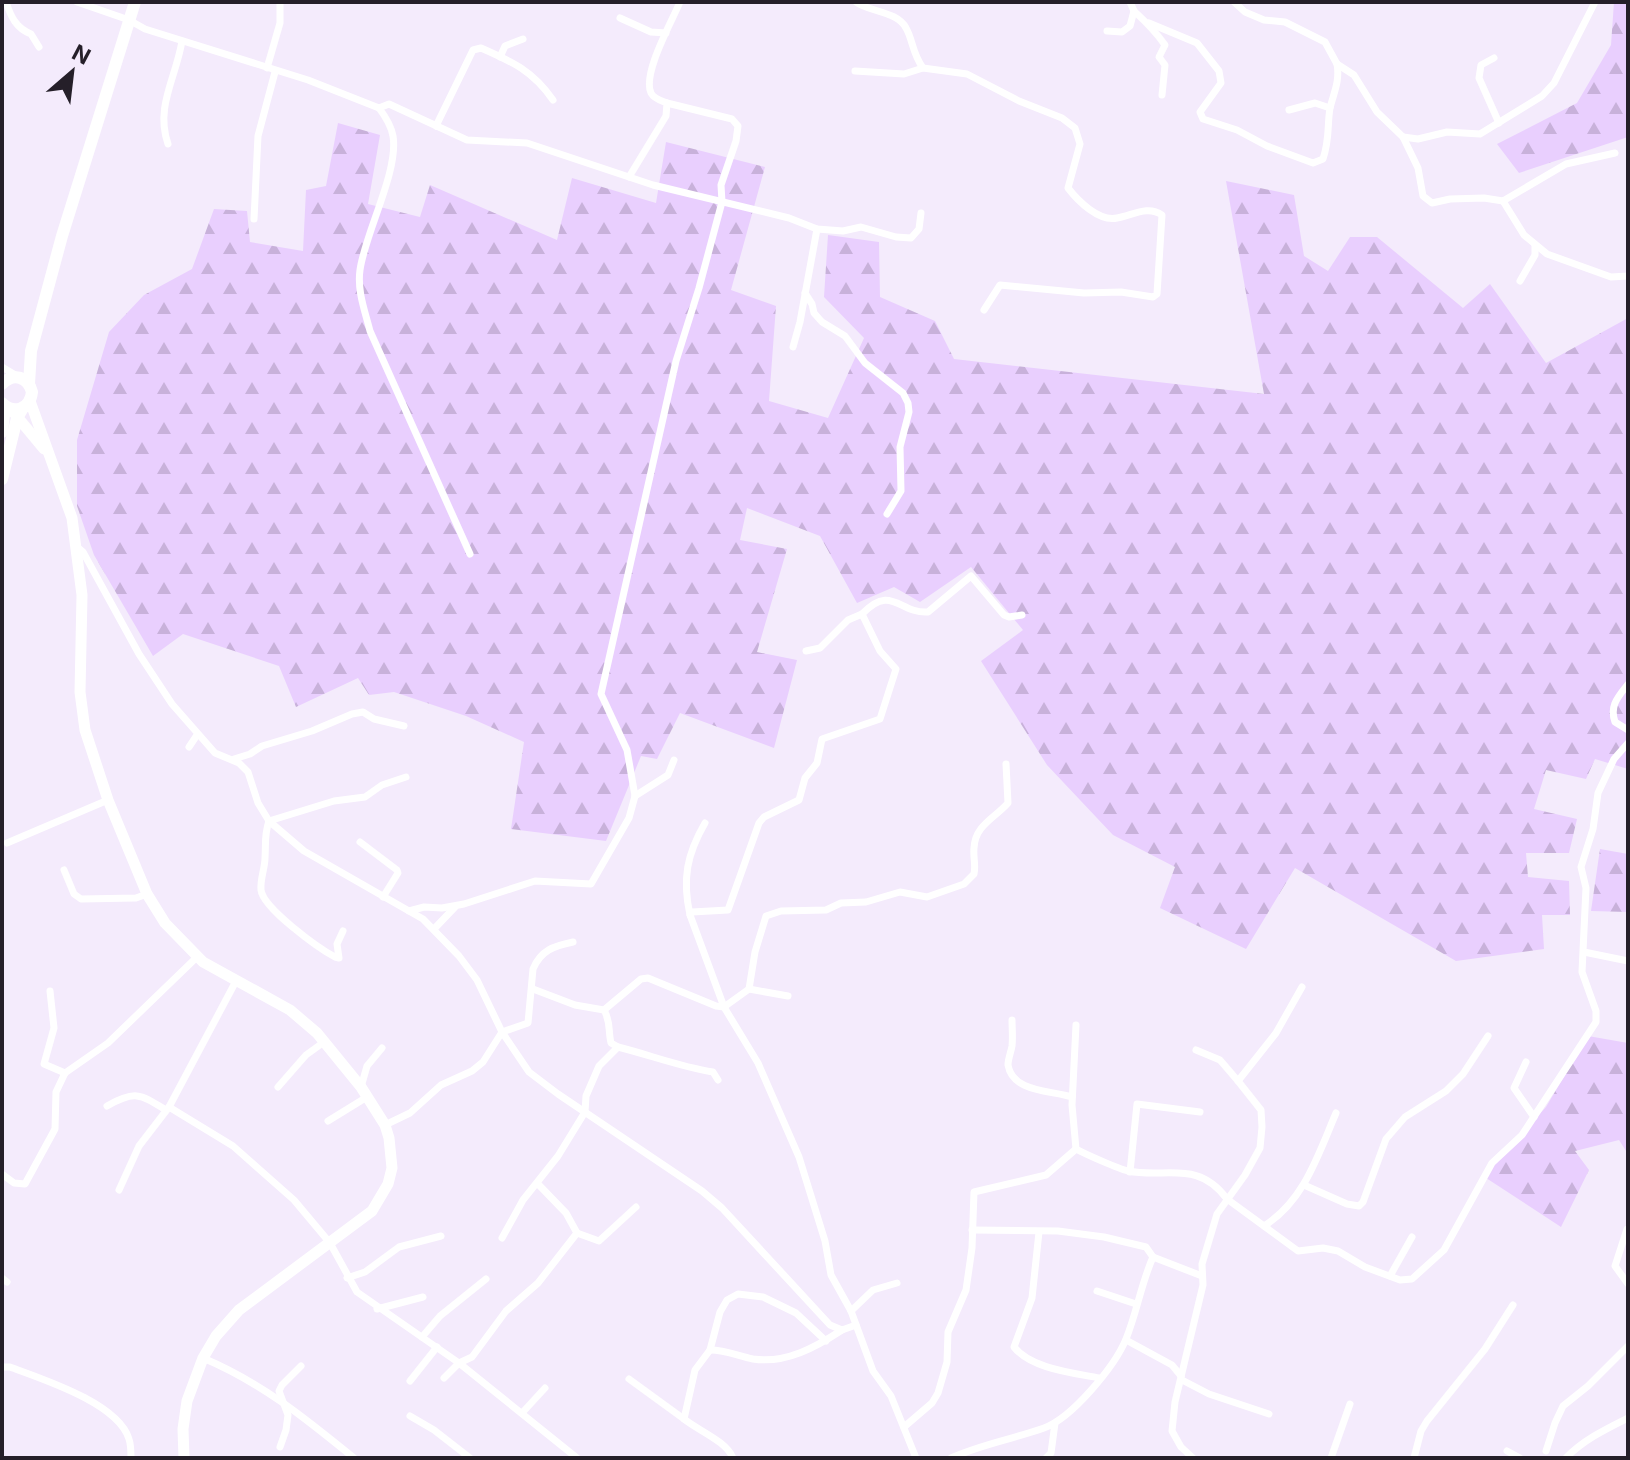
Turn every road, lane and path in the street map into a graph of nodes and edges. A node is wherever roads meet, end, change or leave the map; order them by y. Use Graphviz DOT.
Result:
graph roads {
  1 [pos="6,2"];
  2 [pos="77,2"];
  3 [pos="135,2"];
  4 [pos="280,2"];
  5 [pos="680,2"];
  6 [pos="856,2"];
  7 [pos="1130,2"];
  8 [pos="1234,2"];
  9 [pos="1595,2"];
  10 [pos="1134,11"];
  11 [pos="620,18"];
  12 [pos="129,20"];
  13 [pos="1149,23"];
  14 [pos="1107,31"];
  15 [pos="666,33"];
  16 [pos="523,39"];
  17 [pos="182,41"];
  18 [pos="39,47"];
  19 [pos="500,57"];
  20 [pos="1494,58"];
  21 [pos="1337,64"];
  22 [pos="923,68"];
  23 [pos="271,70"];
  24 [pos="855,71"];
  25 [pos="1162,95"];
  26 [pos="553,100"];
  27 [pos="667,103"];
  28 [pos="379,108"];
  29 [pos="1330,108"];
  30 [pos="1289,110"];
  31 [pos="1499,123"];
  32 [pos="436,126"];
  33 [pos="1403,137"];
  34 [pos="168,144"];
  35 [pos="1615,153"];
  36 [pos="629,177"];
  37 [pos="1503,201"];
  38 [pos="722,202"];
  39 [pos="921,213"];
  40 [pos="254,219"];
  41 [pos="817,229"];
  42 [pos="1535,245"];
  43 [pos="1628,276"];
  44 [pos="1520,281"];
  45 [pos="805,293"];
  46 [pos="984,310"];
  47 [pos="793,347"];
  48 [pos="31,351"];
  49 [pos="12,377"];
  50 [pos="15,408"];
  51 [pos="2,432"];
  52 [pos="48,452"];
  53 [pos="2,479"];
  54 [pos="887,514"];
  55 [pos="76,545"];
  56 [pos="470,554"];
  57 [pos="862,614"];
  58 [pos="1022,615"];
  59 [pos="806,651"];
  60 [pos="1628,684"];
  61 [pos="404,726"];
  62 [pos="1628,730"];
  63 [pos="197,735"];
  64 [pos="1628,743"];
  65 [pos="189,747"];
  66 [pos="232,760"];
  67 [pos="674,760"];
  68 [pos="1006,764"];
  69 [pos="406,777"];
  70 [pos="635,796"];
  71 [pos="108,800"];
  72 [pos="269,821"];
  73 [pos="705,823"];
  74 [pos="360,842"];
  75 [pos="7,843"];
  76 [pos="64,870"];
  77 [pos="147,894"];
  78 [pos="383,897"];
  79 [pos="456,906"];
  80 [pos="409,911"];
  81 [pos="690,915"];
  82 [pos="434,929"];
  83 [pos="343,931"];
  84 [pos="573,942"];
  85 [pos="1584,952"];
  86 [pos="197,957"];
  87 [pos="1628,961"];
  88 [pos="236,981"];
  89 [pos="1302,987"];
  90 [pos="533,989"];
  91 [pos="749,989"];
  92 [pos="50,991"];
  93 [pos="788,996"];
  94 [pos="724,1007"];
  95 [pos="604,1010"];
  96 [pos="1012,1020"];
  97 [pos="1076,1025"];
  98 [pos="502,1032"];
  99 [pos="1488,1036"];
  100 [pos="324,1042"];
  101 [pos="618,1047"];
  102 [pos="382,1048"];
  103 [pos="1196,1050"];
  104 [pos="1526,1062"];
  105 [pos="65,1073"];
  106 [pos="718,1080"];
  107 [pos="1238,1081"];
  108 [pos="278,1087"];
  109 [pos="364,1092"];
  110 [pos="1072,1097"];
  111 [pos="107,1106"];
  112 [pos="168,1109"];
  113 [pos="585,1112"];
  114 [pos="1200,1112"];
  115 [pos="1336,1113"];
  116 [pos="1534,1117"];
  117 [pos="328,1121"];
  118 [pos="385,1125"];
  119 [pos="1076,1149"];
  120 [pos="1130,1172"];
  121 [pos="2,1174"];
  122 [pos="538,1184"];
  123 [pos="1304,1185"];
  124 [pos="119,1190"];
  125 [pos="1227,1199"];
  126 [pos="636,1207"];
  127 [pos="1264,1226"];
  128 [pos="1627,1229"];
  129 [pos="972,1230"];
  130 [pos="1039,1232"];
  131 [pos="577,1233"];
  132 [pos="441,1236"];
  133 [pos="1412,1237"];
  134 [pos="502,1238"];
  135 [pos="330,1243"];
  136 [pos="1153,1257"];
  137 [pos="1202,1276"];
  138 [pos="1390,1276"];
  139 [pos="347,1278"];
  140 [pos="486,1279"];
  141 [pos="897,1283"];
  142 [pos="1628,1284"];
  143 [pos="1097,1291"];
  144 [pos="423,1297"];
  145 [pos="1136,1304"];
  146 [pos="1513,1305"];
  147 [pos="377,1309"];
  148 [pos="851,1311"];
  149 [pos="856,1325"];
  150 [pos="842,1330"];
  151 [pos="422,1337"];
  152 [pos="1126,1340"];
  153 [pos="826,1341"];
  154 [pos="1628,1346"];
  155 [pos="437,1347"];
  156 [pos="710,1350"];
  157 [pos="203,1358"];
  158 [pos="459,1363"];
  159 [pos="301,1366"];
  160 [pos="2,1367"];
  161 [pos="444,1378"];
  162 [pos="1099,1378"];
  163 [pos="1182,1378"];
  164 [pos="629,1379"];
  165 [pos="410,1381"];
  166 [pos="545,1388"];
  167 [pos="280,1398"];
  168 [pos="1350,1404"];
  169 [pos="522,1413"];
  170 [pos="1269,1414"];
  171 [pos="410,1416"];
  172 [pos="1628,1418"];
  173 [pos="684,1419"];
  174 [pos="1055,1423"];
  175 [pos="904,1427"];
  176 [pos="280,1447"];
  177 [pos="1507,1451"];
  178 [pos="1546,1451"];
  179 [pos="464,1456"];
  180 [pos="131,1458"];
  181 [pos="184,1458"];
  182 [pos="354,1458"];
  183 [pos="577,1458"];
  184 [pos="733,1458"];
  185 [pos="916,1458"];
  186 [pos="951,1458"];
  187 [pos="1046,1458"];
  188 [pos="1193,1458"];
  189 [pos="1331,1458"];
  190 [pos="1414,1458"];
  191 [pos="1520,1458"];
  192 [pos="1566,1458"];
  1 -- 18 [label="street"];
  2 -- 12 [label="street"];
  3 -- 12 [label="highway"];
  4 -- 23 [label="street"];
  5 -- 15 [label="street"];
  6 -- 22 [label="street"];
  7 -- 10 [label="street"];
  8 -- 21 [label="street"];
  9 -- 31 [label="street"];
  10 -- 13 [label="street"];
  10 -- 14 [label="street"];
  11 -- 15 [label="street"];
  12 -- 17 [label="street"];
  12 -- 48 [label="highway"];
  13 -- 25 [label="street"];
  13 -- 29 [label="street"];
  15 -- 27 [label="street"];
  16 -- 19 [label="street"];
  17 -- 23 [label="street"];
  17 -- 34 [label="street"];
  19 -- 26 [label="street"];
  19 -- 32 [label="street"];
  20 -- 31 [label="street"];
  21 -- 29 [label="street"];
  21 -- 33 [label="street"];
  22 -- 24 [label="street"];
  22 -- 46 [label="street"];
  23 -- 28 [label="street"];
  23 -- 40 [label="street"];
  27 -- 36 [label="street"];
  27 -- 38 [label="street"];
  28 -- 32 [label="street"];
  28 -- 56 [label="street"];
  29 -- 30 [label="street"];
  31 -- 33 [label="street"];
  32 -- 36 [label="street"];
  33 -- 37 [label="street"];
  35 -- 37 [label="street"];
  36 -- 38 [label="street"];
  37 -- 42 [label="street"];
  38 -- 41 [label="street"];
  38 -- 70 [label="street"];
  39 -- 41 [label="street"];
  41 -- 45 [label="street"];
  42 -- 43 [label="street"];
  42 -- 44 [label="street"];
  45 -- 47 [label="street"];
  45 -- 54 [label="street"];
  48 -- 49 [label="highway"];
  48 -- 49 [label="highway"];
  49 -- 50 [label="highway"];
  50 -- 51 [label="highway"];
  50 -- 52 [label="main road"];
  50 -- 52 [label="main road"];
  50 -- 53 [label="highway"];
  52 -- 55 [label="main road"];
  55 -- 63 [label="street"];
  55 -- 71 [label="main road"];
  57 -- 58 [label="street"];
  57 -- 59 [label="street"];
  57 -- 81 [label="street"];
  60 -- 62 [label="street"];
  61 -- 66 [label="street"];
  63 -- 65 [label="street"];
  63 -- 66 [label="street"];
  64 -- 85 [label="street"];
  66 -- 72 [label="street"];
  67 -- 70 [label="street"];
  68 -- 91 [label="street"];
  69 -- 72 [label="street"];
  70 -- 79 [label="street"];
  71 -- 75 [label="street"];
  71 -- 77 [label="main road"];
  72 -- 78 [label="street"];
  72 -- 83 [label="street"];
  73 -- 81 [label="street"];
  74 -- 78 [label="street"];
  76 -- 77 [label="street"];
  77 -- 86 [label="main road"];
  78 -- 80 [label="street"];
  79 -- 80 [label="street"];
  79 -- 82 [label="street"];
  80 -- 82 [label="street"];
  81 -- 94 [label="street"];
  82 -- 98 [label="street"];
  84 -- 90 [label="street"];
  85 -- 87 [label="street"];
  85 -- 116 [label="street"];
  86 -- 88 [label="main road"];
  86 -- 105 [label="street"];
  88 -- 100 [label="main road"];
  88 -- 112 [label="street"];
  89 -- 107 [label="street"];
  90 -- 95 [label="street"];
  90 -- 98 [label="street"];
  91 -- 93 [label="street"];
  91 -- 94 [label="street"];
  92 -- 105 [label="street"];
  94 -- 95 [label="street"];
  94 -- 148 [label="street"];
  95 -- 101 [label="street"];
  96 -- 110 [label="street"];
  97 -- 110 [label="street"];
  98 -- 113 [label="street"];
  98 -- 118 [label="street"];
  99 -- 123 [label="street"];
  100 -- 108 [label="street"];
  100 -- 109 [label="main road"];
  101 -- 106 [label="street"];
  101 -- 113 [label="street"];
  102 -- 109 [label="street"];
  103 -- 107 [label="street"];
  104 -- 116 [label="street"];
  105 -- 121 [label="street"];
  107 -- 125 [label="street"];
  109 -- 117 [label="street"];
  109 -- 118 [label="main road"];
  110 -- 119 [label="street"];
  111 -- 112 [label="street"];
  112 -- 124 [label="street"];
  112 -- 135 [label="street"];
  113 -- 122 [label="street"];
  113 -- 150 [label="street"];
  114 -- 120 [label="street"];
  115 -- 123 [label="street"];
  116 -- 138 [label="street"];
  118 -- 135 [label="main road"];
  119 -- 120 [label="street"];
  119 -- 129 [label="street"];
  120 -- 125 [label="street"];
  122 -- 131 [label="street"];
  122 -- 134 [label="street"];
  123 -- 127 [label="street"];
  125 -- 127 [label="street"];
  125 -- 137 [label="street"];
  126 -- 131 [label="street"];
  127 -- 138 [label="street"];
  128 -- 142 [label="street"];
  129 -- 130 [label="street"];
  129 -- 175 [label="street"];
  130 -- 136 [label="street"];
  130 -- 162 [label="street"];
  131 -- 158 [label="street"];
  132 -- 139 [label="street"];
  133 -- 138 [label="street"];
  135 -- 139 [label="street"];
  135 -- 157 [label="main road"];
  136 -- 137 [label="street"];
  136 -- 145 [label="street"];
  137 -- 163 [label="street"];
  139 -- 147 [label="street"];
  140 -- 151 [label="street"];
  141 -- 148 [label="street"];
  143 -- 145 [label="street"];
  144 -- 147 [label="street"];
  145 -- 152 [label="street"];
  146 -- 190 [label="street"];
  147 -- 151 [label="street"];
  148 -- 149 [label="street"];
  149 -- 150 [label="street"];
  149 -- 175 [label="street"];
  150 -- 153 [label="street"];
  151 -- 155 [label="street"];
  152 -- 162 [label="street"];
  152 -- 163 [label="street"];
  153 -- 156 [label="street"];
  153 -- 156 [label="street"];
  154 -- 178 [label="street"];
  155 -- 158 [label="street"];
  155 -- 165 [label="street"];
  156 -- 173 [label="street"];
  157 -- 167 [label="street"];
  157 -- 181 [label="main road"];
  158 -- 161 [label="street"];
  158 -- 169 [label="street"];
  159 -- 167 [label="street"];
  160 -- 180 [label="street"];
  162 -- 174 [label="street"];
  163 -- 170 [label="street"];
  163 -- 188 [label="street"];
  164 -- 173 [label="street"];
  166 -- 169 [label="street"];
  167 -- 176 [label="street"];
  167 -- 182 [label="street"];
  168 -- 189 [label="street"];
  169 -- 183 [label="street"];
  171 -- 179 [label="street"];
  172 -- 192 [label="street"];
  173 -- 184 [label="street"];
  174 -- 186 [label="street"];
  174 -- 187 [label="street"];
  175 -- 185 [label="street"];
  177 -- 191 [label="street"];
}
